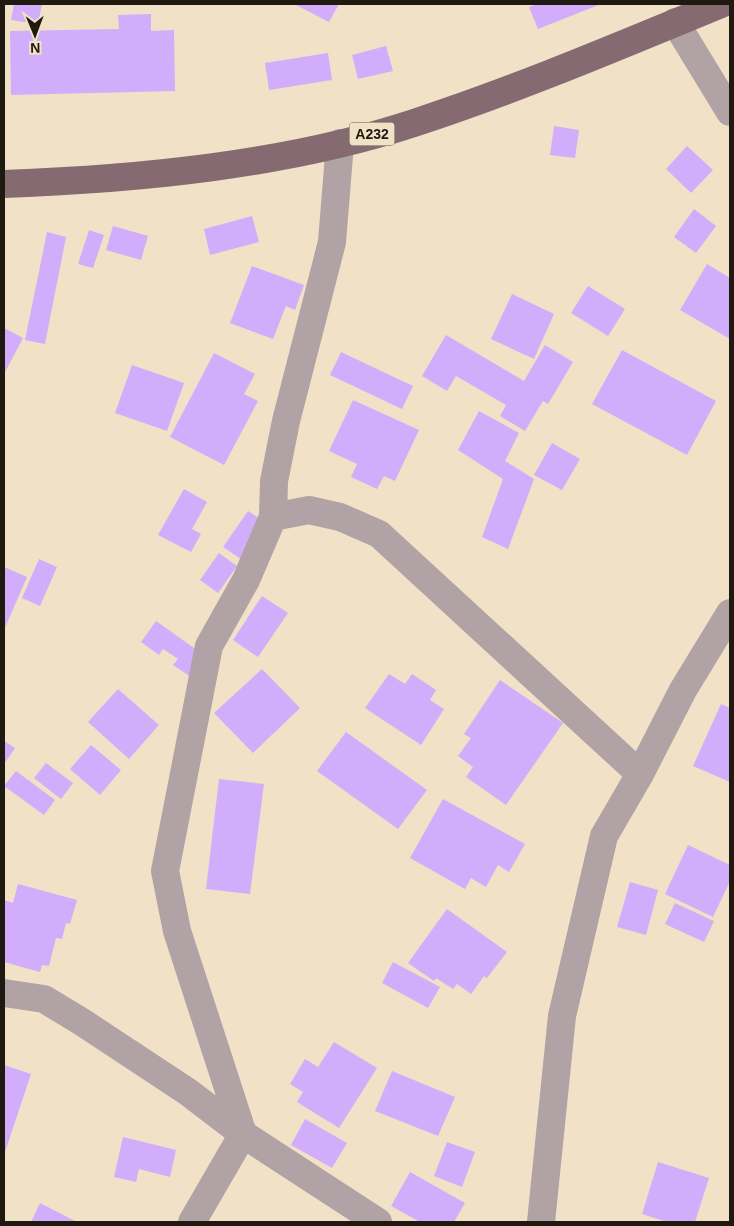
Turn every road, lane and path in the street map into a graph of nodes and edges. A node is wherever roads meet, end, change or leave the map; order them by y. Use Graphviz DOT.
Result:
graph roads {
  1 [pos="720,4"];
  2 [pos="675,22"];
  3 [pos="730,112"];
  4 [pos="340,142"];
  5 [pos="4,184"];
  6 [pos="273,517"];
  7 [pos="730,613"];
  8 [pos="640,774"];
  9 [pos="4,993"];
  10 [pos="243,1134"];
  11 [pos="192,1222"];
  12 [pos="378,1222"];
  13 [pos="541,1222"];
  1 -- 2 [label="main road, A232"];
  2 -- 3 [label="street"];
  2 -- 4 [label="main road, A232"];
  4 -- 5 [label="main road, A232"];
  4 -- 6 [label="street"];
  6 -- 8 [label="street"];
  6 -- 10 [label="street"];
  7 -- 8 [label="street"];
  8 -- 13 [label="street"];
  9 -- 10 [label="street"];
  10 -- 11 [label="street"];
  10 -- 12 [label="street"];
}
